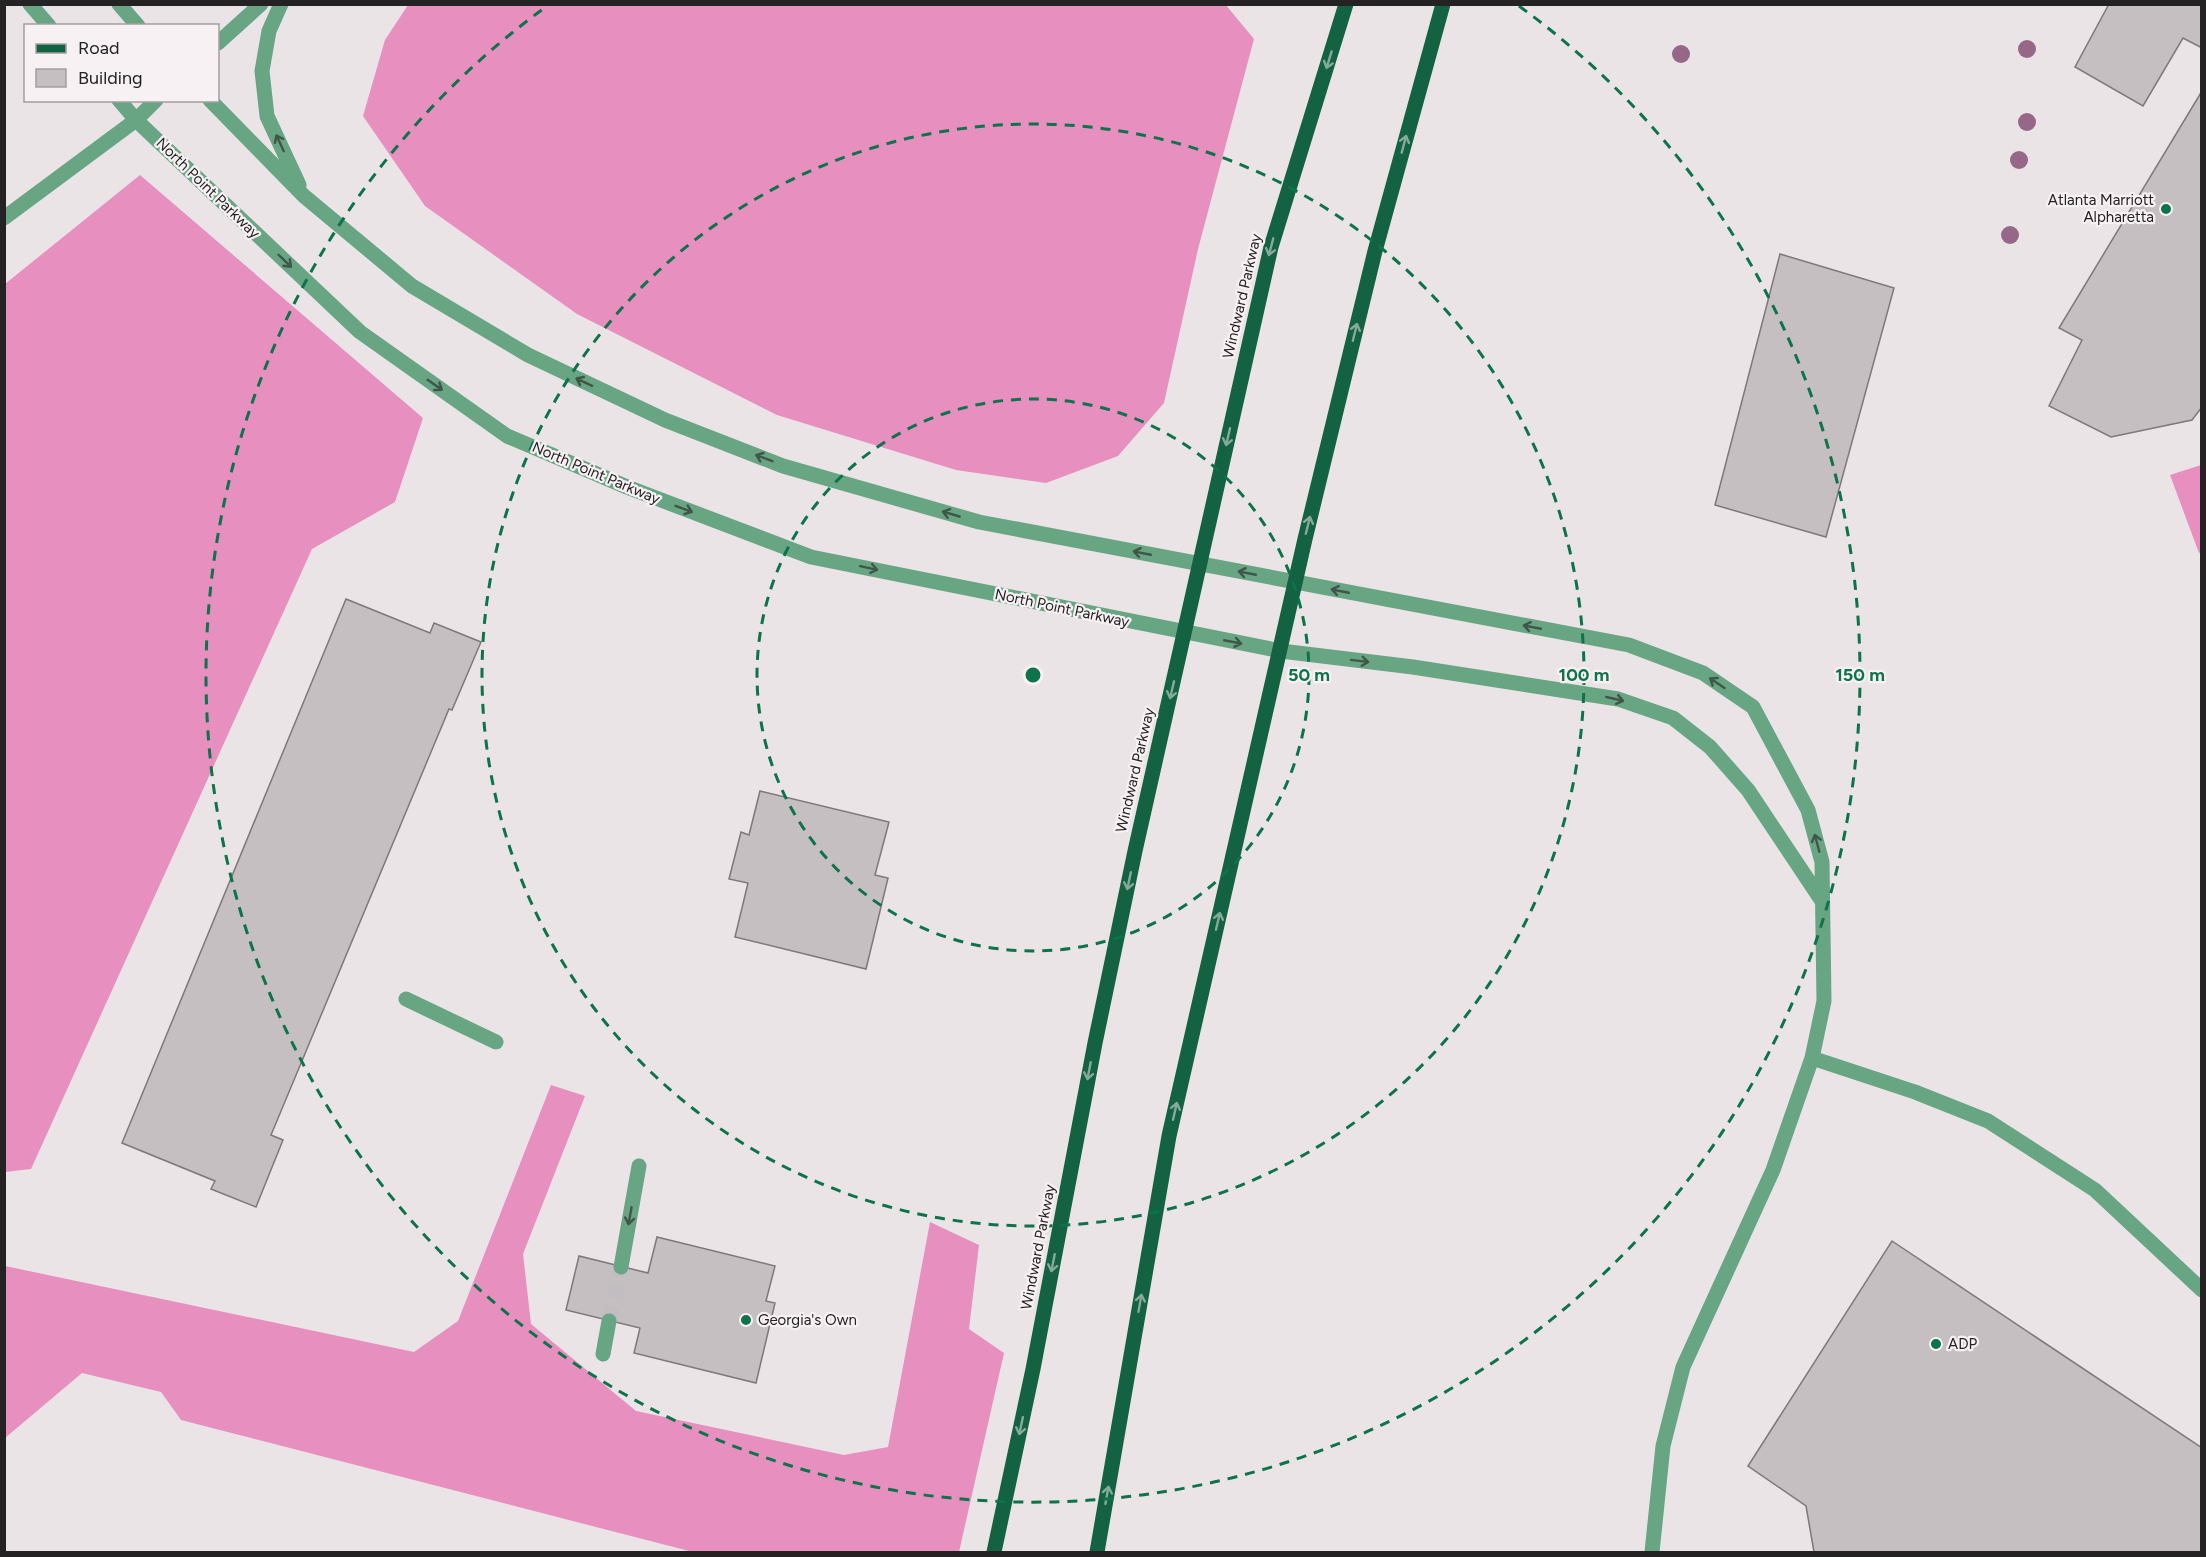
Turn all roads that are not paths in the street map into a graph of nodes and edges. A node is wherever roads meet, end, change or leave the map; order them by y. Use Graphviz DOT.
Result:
graph roads {
  1 [pos="30,4"];
  2 [pos="119,4"];
  3 [pos="261,4"];
  4 [pos="281,4"];
  5 [pos="1346,4"];
  6 [pos="1443,4"];
  7 [pos="47,24"];
  8 [pos="136,24"];
  9 [pos="219,42"];
  10 [pos="121,102"];
  11 [pos="154,102"];
  12 [pos="212,102"];
  13 [pos="136,120"];
  14 [pos="304,196"];
  15 [pos="4,218"];
  16 [pos="1199,564"];
  17 [pos="1295,582"];
  18 [pos="1184,633"];
  19 [pos="1281,651"];
  20 [pos="1822,901"];
  21 [pos="406,999"];
  22 [pos="496,1042"];
  23 [pos="1812,1058"];
  24 [pos="639,1166"];
  25 [pos="621,1267"];
  26 [pos="2202,1290"];
  27 [pos="609,1321"];
  28 [pos="603,1354"];
  29 [pos="994,1552"];
  30 [pos="1097,1552"];
  31 [pos="1652,1552"];
  1 -- 7 [label="street"];
  2 -- 8 [label="street"];
  3 -- 9 [label="street"];
  14 -- 4 [label="street, one-way"];
  5 -- 16 [label="main road, Windward Parkway, one-way"];
  17 -- 6 [label="main road, one-way"];
  10 -- 13 [label="street, North Point Parkway"];
  11 -- 13 [label="street"];
  12 -- 14 [label="street"];
  13 -- 15 [label="street"];
  13 -- 18 [label="street, North Point Parkway, one-way"];
  16 -- 14 [label="street, one-way"];
  17 -- 16 [label="street, one-way"];
  16 -- 18 [label="main road, Windward Parkway"];
  17 -- 19 [label="main road"];
  20 -- 17 [label="street, one-way"];
  18 -- 19 [label="street, North Point Parkway, one-way"];
  18 -- 29 [label="main road, Windward Parkway, one-way"];
  19 -- 20 [label="street, North Point Parkway, one-way"];
  30 -- 19 [label="main road, one-way"];
  20 -- 23 [label="street"];
  21 -- 22 [label="street"];
  23 -- 26 [label="street"];
  23 -- 31 [label="street"];
  24 -- 25 [label="street, one-way"];
  27 -- 28 [label="street"];
}
